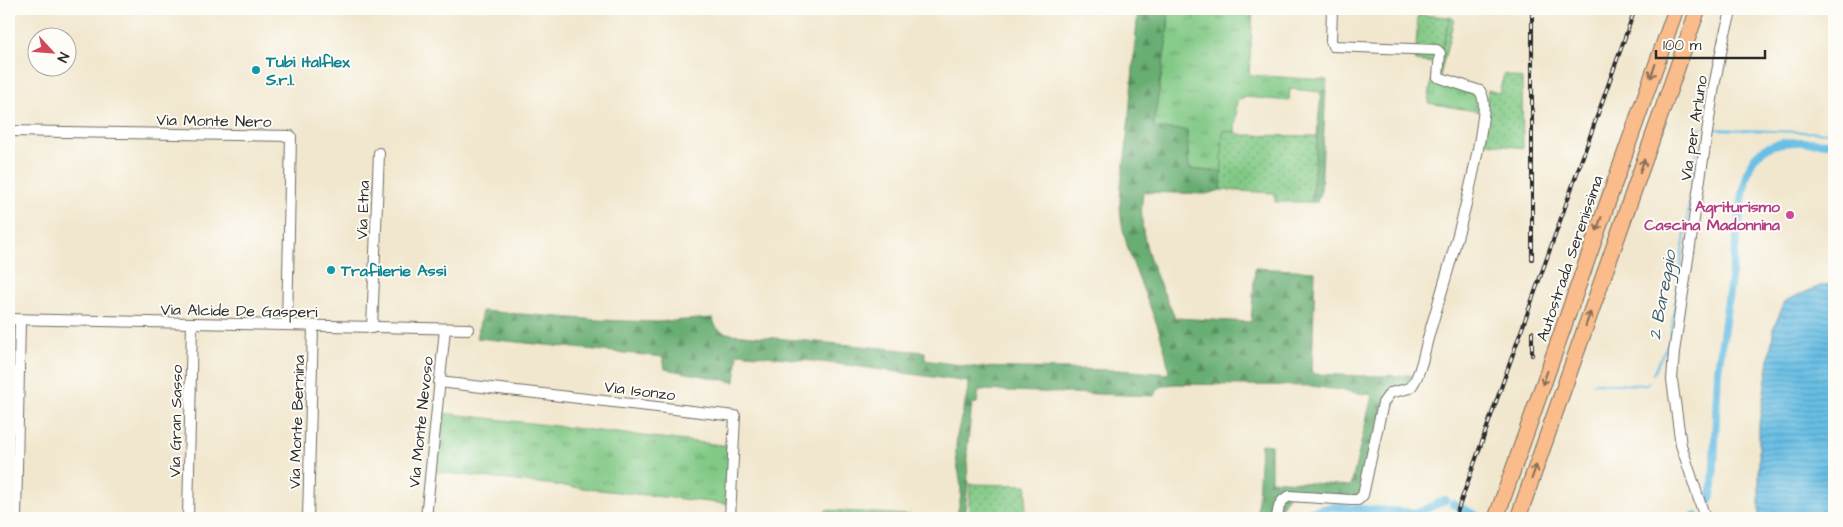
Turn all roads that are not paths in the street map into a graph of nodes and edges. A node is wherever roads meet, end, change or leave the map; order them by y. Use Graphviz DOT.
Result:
graph roads {
  1 [pos="1332,9"];
  2 [pos="1676,9"];
  3 [pos="1698,9"];
  4 [pos="1732,9"];
  5 [pos="9,131"];
  6 [pos="379,153"];
  7 [pos="9,319"];
  8 [pos="20,320"];
  9 [pos="192,323"];
  10 [pos="287,325"];
  11 [pos="313,326"];
  12 [pos="372,328"];
  13 [pos="444,329"];
  14 [pos="468,329"];
  15 [pos="439,382"];
  16 [pos="16,518"];
  17 [pos="188,518"];
  18 [pos="308,518"];
  19 [pos="426,518"];
  20 [pos="730,518"];
  21 [pos="1278,518"];
  22 [pos="1496,518"];
  23 [pos="1518,518"];
  24 [pos="1705,518"];
  1 -- 21 [label="street"];
  2 -- 22 [label="highway, Autostrada Serenissima, one-way"];
  23 -- 3 [label="highway, one-way"];
  4 -- 24 [label="street, Via per Arluno"];
  5 -- 10 [label="street, Via Monte Nero"];
  6 -- 12 [label="street, Via Etna"];
  7 -- 8 [label="street, Via Alcide De Gasperi"];
  8 -- 9 [label="street, Via Alcide De Gasperi"];
  8 -- 16 [label="street"];
  9 -- 10 [label="street, Via Alcide De Gasperi"];
  9 -- 17 [label="street, Via Gran Sasso"];
  10 -- 11 [label="street, Via Alcide De Gasperi"];
  11 -- 12 [label="street, Via Alcide De Gasperi"];
  11 -- 18 [label="street, Via Monte Bernina"];
  12 -- 13 [label="street, Via Alcide De Gasperi"];
  13 -- 14 [label="street, Via Alcide De Gasperi"];
  13 -- 15 [label="street, Via Monte Nevoso"];
  15 -- 19 [label="street, Via Monte Nevoso"];
  15 -- 20 [label="street, Via Isonzo"];
}
